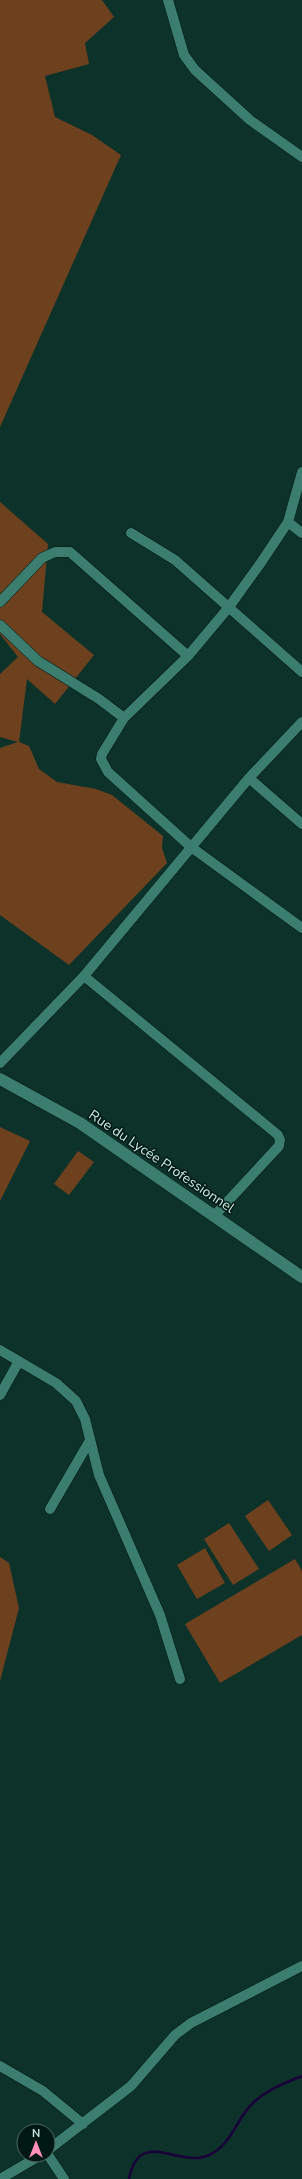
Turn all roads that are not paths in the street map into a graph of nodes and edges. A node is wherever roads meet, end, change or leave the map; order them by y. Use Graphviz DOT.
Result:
graph roads {
  1 [pos="168,0"];
  2 [pos="302,157"];
  3 [pos="302,472"];
  4 [pos="288,522"];
  5 [pos="131,533"];
  6 [pos="302,533"];
  7 [pos="0,602"];
  8 [pos="229,608"];
  9 [pos="0,625"];
  10 [pos="188,656"];
  11 [pos="302,672"];
  12 [pos="124,718"];
  13 [pos="302,722"];
  14 [pos="249,778"];
  15 [pos="302,824"];
  16 [pos="191,847"];
  17 [pos="302,928"];
  18 [pos="84,976"];
  19 [pos="0,1063"];
  20 [pos="0,1079"];
  21 [pos="215,1215"];
  22 [pos="302,1277"];
  23 [pos="0,1350"];
  24 [pos="19,1361"];
  25 [pos="0,1395"];
  26 [pos="89,1442"];
  27 [pos="50,1509"];
  28 [pos="180,1679"];
  29 [pos="302,1966"];
  30 [pos="0,2066"];
  31 [pos="82,2124"];
  32 [pos="56,2144"];
  33 [pos="27,2163"];
  34 [pos="53,2163"];
  35 [pos="0,2178"];
  36 [pos="64,2179"];
  1 -- 2 [label="street"];
  3 -- 4 [label="street"];
  4 -- 6 [label="street"];
  4 -- 8 [label="street"];
  5 -- 8 [label="street"];
  7 -- 10 [label="street"];
  8 -- 10 [label="street"];
  8 -- 11 [label="street"];
  9 -- 12 [label="street"];
  10 -- 12 [label="street"];
  12 -- 16 [label="street"];
  13 -- 14 [label="street"];
  14 -- 15 [label="street"];
  14 -- 16 [label="street"];
  16 -- 17 [label="street"];
  16 -- 18 [label="street"];
  18 -- 19 [label="street"];
  18 -- 21 [label="street"];
  20 -- 21 [label="main road, Rue du Lycée Professionnel"];
  21 -- 22 [label="main road, Rue du Lycée Professionnel"];
  23 -- 24 [label="street"];
  24 -- 25 [label="street"];
  24 -- 26 [label="street"];
  26 -- 27 [label="street"];
  26 -- 28 [label="street"];
  29 -- 31 [label="street"];
  30 -- 31 [label="street"];
  31 -- 32 [label="street"];
  33 -- 35 [label="street"];
  34 -- 36 [label="street"];
}
